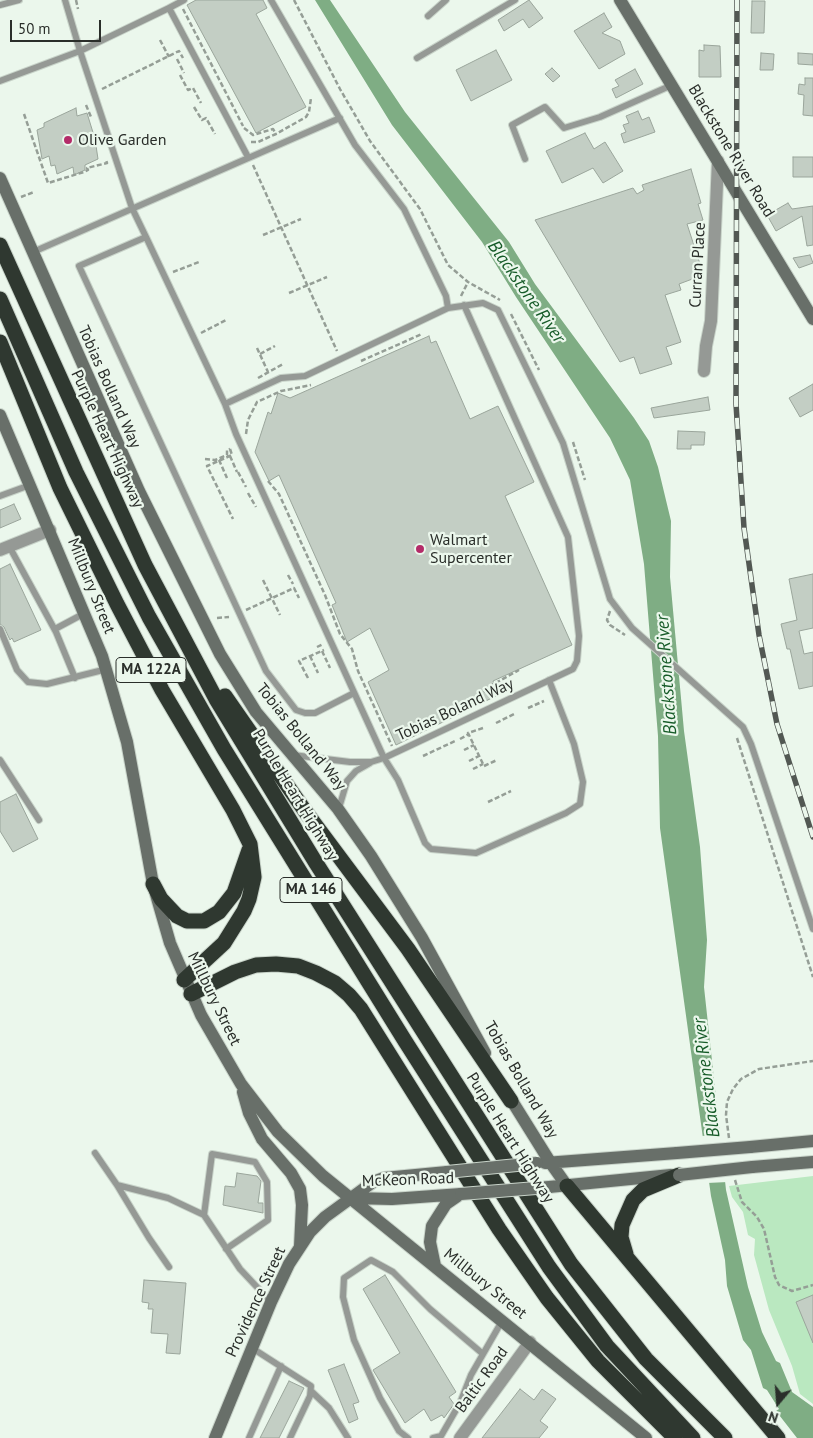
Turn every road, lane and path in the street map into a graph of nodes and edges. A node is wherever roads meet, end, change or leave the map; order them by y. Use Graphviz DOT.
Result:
graph roads {
  1 [pos="19,0"];
  2 [pos="65,0"];
  3 [pos="271,0"];
  4 [pos="294,0"];
  5 [pos="446,0"];
  6 [pos="515,0"];
  7 [pos="620,0"];
  8 [pos="183,4"];
  9 [pos="0,5"];
  10 [pos="169,8"];
  11 [pos="428,16"];
  12 [pos="160,40"];
  13 [pos="80,51"];
  14 [pos="169,56"];
  15 [pos="182,58"];
  16 [pos="417,58"];
  17 [pos="177,59"];
  18 [pos="184,73"];
  19 [pos="180,75"];
  20 [pos="0,81"];
  21 [pos="672,85"];
  22 [pos="100,86"];
  23 [pos="311,98"];
  24 [pos="201,103"];
  25 [pos="86,105"];
  26 [pos="194,107"];
  27 [pos="24,114"];
  28 [pos="340,118"];
  29 [pos="93,121"];
  30 [pos="244,128"];
  31 [pos="215,134"];
  32 [pos="276,134"];
  33 [pos="104,155"];
  34 [pos="248,157"];
  35 [pos="525,159"];
  36 [pos="261,161"];
  37 [pos="718,161"];
  38 [pos="0,178"];
  39 [pos="34,192"];
  40 [pos="21,197"];
  41 [pos="132,208"];
  42 [pos="301,219"];
  43 [pos="281,226"];
  44 [pos="262,235"];
  45 [pos="146,237"];
  46 [pos="0,245"];
  47 [pos="32,253"];
  48 [pos="200,262"];
  49 [pos="177,270"];
  50 [pos="326,277"];
  51 [pos="468,282"];
  52 [pos="308,285"];
  53 [pos="289,293"];
  54 [pos="0,299"];
  55 [pos="503,302"];
  56 [pos="464,305"];
  57 [pos="451,308"];
  58 [pos="508,308"];
  59 [pos="813,319"];
  60 [pos="226,320"];
  61 [pos="204,331"];
  62 [pos="422,334"];
  63 [pos="0,342"];
  64 [pos="275,346"];
  65 [pos="257,348"];
  66 [pos="337,350"];
  67 [pos="260,354"];
  68 [pos="283,364"];
  69 [pos="354,364"];
  70 [pos="704,370"];
  71 [pos="268,372"];
  72 [pos="541,374"];
  73 [pos="258,378"];
  74 [pos="315,383"];
  75 [pos="224,404"];
  76 [pos="0,415"];
  77 [pos="570,437"];
  78 [pos="248,440"];
  79 [pos="230,456"];
  80 [pos="205,459"];
  81 [pos="219,460"];
  82 [pos="263,477"];
  83 [pos="227,478"];
  84 [pos="30,485"];
  85 [pos="587,486"];
  86 [pos="246,487"];
  87 [pos="248,493"];
  88 [pos="0,496"];
  89 [pos="256,507"];
  90 [pos="234,518"];
  91 [pos="50,530"];
  92 [pos="4,548"];
  93 [pos="288,575"];
  94 [pos="263,580"];
  95 [pos="293,584"];
  96 [pos="272,598"];
  97 [pos="302,604"];
  98 [pos="615,606"];
  99 [pos="243,611"];
  100 [pos="84,613"];
  101 [pos="280,615"];
  102 [pos="229,617"];
  103 [pos="217,618"];
  104 [pos="176,625"];
  105 [pos="0,629"];
  106 [pos="55,629"];
  107 [pos="322,639"];
  108 [pos="630,639"];
  109 [pos="323,644"];
  110 [pos="317,647"];
  111 [pos="322,651"];
  112 [pos="310,656"];
  113 [pos="330,668"];
  114 [pos="106,669"];
  115 [pos="519,670"];
  116 [pos="318,673"];
  117 [pos="75,678"];
  118 [pos="308,678"];
  119 [pos="550,680"];
  120 [pos="354,693"];
  121 [pos="544,701"];
  122 [pos="528,708"];
  123 [pos="462,714"];
  124 [pos="514,714"];
  125 [pos="496,723"];
  126 [pos="483,728"];
  127 [pos="734,732"];
  128 [pos="469,734"];
  129 [pos="460,739"];
  130 [pos="455,742"];
  131 [pos="398,745"];
  132 [pos="474,745"];
  133 [pos="464,750"];
  134 [pos="292,755"];
  135 [pos="424,756"];
  136 [pos="479,756"];
  137 [pos="384,758"];
  138 [pos="0,760"];
  139 [pos="497,760"];
  140 [pos="469,761"];
  141 [pos="371,762"];
  142 [pos="483,764"];
  143 [pos="2,768"];
  144 [pos="473,769"];
  145 [pos="511,791"];
  146 [pos="488,802"];
  147 [pos="338,809"];
  148 [pos="39,820"];
  149 [pos="250,844"];
  150 [pos="153,884"];
  151 [pos="813,929"];
  152 [pos="813,978"];
  153 [pos="184,980"];
  154 [pos="191,994"];
  155 [pos="241,1084"];
  156 [pos="511,1101"];
  157 [pos="813,1141"];
  158 [pos="95,1153"];
  159 [pos="813,1162"];
  160 [pos="544,1163"];
  161 [pos="679,1175"];
  162 [pos="117,1184"];
  163 [pos="567,1186"];
  164 [pos="461,1194"];
  165 [pos="352,1198"];
  166 [pos="204,1215"];
  167 [pos="300,1246"];
  168 [pos="226,1249"];
  169 [pos="628,1260"];
  170 [pos="435,1266"];
  171 [pos="169,1267"];
  172 [pos="271,1302"];
  173 [pos="503,1320"];
  174 [pos="530,1342"];
  175 [pos="252,1348"];
  176 [pos="483,1354"];
  177 [pos="281,1366"];
  178 [pos="312,1392"];
  179 [pos="638,1435"];
  180 [pos="215,1438"];
  181 [pos="249,1438"];
  182 [pos="290,1438"];
  183 [pos="348,1438"];
  184 [pos="408,1438"];
  185 [pos="433,1438"];
  186 [pos="460,1438"];
  187 [pos="675,1438"];
  188 [pos="693,1438"];
  189 [pos="725,1438"];
  190 [pos="778,1438"];
  1 -- 9 [label="lane"];
  2 -- 13 [label="lane"];
  3 -- 28 [label="lane"];
  4 -- 51 [label="path"];
  5 -- 11 [label="lane"];
  6 -- 16 [label="lane"];
  7 -- 21 [label="main road, Blackstone River Road"];
  8 -- 10 [label="lane"];
  8 -- 30 [label="path"];
  10 -- 13 [label="lane"];
  10 -- 34 [label="lane"];
  12 -- 14 [label="path"];
  13 -- 20 [label="lane"];
  13 -- 41 [label="lane"];
  14 -- 15 [label="path"];
  14 -- 22 [label="path"];
  17 -- 18 [label="path"];
  19 -- 24 [label="path"];
  21 -- 35 [label="lane"];
  21 -- 37 [label="main road, Blackstone River Road"];
  23 -- 32 [label="path"];
  25 -- 29 [label="path"];
  26 -- 31 [label="path"];
  27 -- 33 [label="path"];
  28 -- 34 [label="lane"];
  28 -- 57 [label="lane"];
  30 -- 32 [label="path"];
  30 -- 32 [label="path"];
  34 -- 41 [label="lane"];
  36 -- 43 [label="path"];
  37 -- 59 [label="main road, Blackstone River Road"];
  37 -- 70 [label="street, Curran Place"];
  38 -- 47 [label="main road, Tobias Bolland Way"];
  39 -- 40 [label="path"];
  41 -- 45 [label="lane"];
  41 -- 47 [label="lane"];
  42 -- 43 [label="path"];
  43 -- 44 [label="path"];
  43 -- 52 [label="path"];
  45 -- 75 [label="lane"];
  45 -- 120 [label="lane"];
  46 -- 104 [label="highway, Purple Heart Highway / MA 122A"];
  47 -- 134 [label="main road, Tobias Bolland Way"];
  48 -- 49 [label="path"];
  50 -- 52 [label="path"];
  51 -- 55 [label="path"];
  51 -- 57 [label="path"];
  52 -- 53 [label="path"];
  52 -- 66 [label="path"];
  54 -- 188 [label="highway, MA 146"];
  56 -- 57 [label="lane"];
  56 -- 98 [label="lane"];
  56 -- 119 [label="lane, Tobias Boland Way"];
  57 -- 75 [label="lane"];
  58 -- 72 [label="path"];
  60 -- 61 [label="path"];
  62 -- 69 [label="path"];
  63 -- 149 [label="highway, MA 122A"];
  64 -- 67 [label="path"];
  65 -- 67 [label="path"];
  67 -- 71 [label="path"];
  68 -- 71 [label="path"];
  71 -- 73 [label="path"];
  74 -- 78 [label="path"];
  75 -- 120 [label="lane"];
  76 -- 84 [label="main road, Millbury Street"];
  77 -- 85 [label="path"];
  79 -- 80 [label="path"];
  79 -- 81 [label="path"];
  79 -- 86 [label="path"];
  81 -- 83 [label="path"];
  81 -- 90 [label="path"];
  82 -- 131 [label="path"];
  84 -- 88 [label="lane"];
  84 -- 91 [label="main road, Millbury Street"];
  87 -- 89 [label="path"];
  91 -- 92 [label="street"];
  91 -- 100 [label="main road, Millbury Street"];
  92 -- 106 [label="lane"];
  93 -- 95 [label="path"];
  94 -- 96 [label="path"];
  96 -- 97 [label="path"];
  96 -- 99 [label="path"];
  96 -- 101 [label="path"];
  98 -- 108 [label="path"];
  98 -- 151 [label="lane"];
  100 -- 106 [label="lane"];
  100 -- 114 [label="main road, Millbury Street"];
  102 -- 103 [label="path"];
  104 -- 156 [label="highway, MA 122A"];
  104 -- 189 [label="highway, Purple Heart Highway / MA 146"];
  105 -- 117 [label="lane"];
  106 -- 117 [label="lane"];
  107 -- 109 [label="path"];
  109 -- 110 [label="path"];
  109 -- 111 [label="path"];
  111 -- 112 [label="path"];
  111 -- 113 [label="path"];
  112 -- 116 [label="path"];
  112 -- 118 [label="path"];
  114 -- 117 [label="lane"];
  114 -- 150 [label="main road, Millbury Street"];
  115 -- 123 [label="path"];
  119 -- 137 [label="lane, Tobias Boland Way"];
  119 -- 137 [label="lane"];
  120 -- 137 [label="lane"];
  121 -- 122 [label="path"];
  124 -- 125 [label="path"];
  126 -- 128 [label="path"];
  127 -- 152 [label="path"];
  128 -- 129 [label="path"];
  128 -- 132 [label="path"];
  130 -- 135 [label="path"];
  132 -- 133 [label="path"];
  132 -- 136 [label="path"];
  134 -- 141 [label="lane, Tobias Boland Way"];
  134 -- 147 [label="main road, Tobias Bolland Way"];
  136 -- 140 [label="path"];
  136 -- 142 [label="path"];
  137 -- 141 [label="lane, Tobias Boland Way"];
  138 -- 143 [label="lane"];
  139 -- 142 [label="path"];
  141 -- 147 [label="lane, Tobias Boland Way"];
  142 -- 144 [label="path"];
  143 -- 148 [label="lane"];
  145 -- 146 [label="path"];
  147 -- 156 [label="main road, Tobias Bolland Way"];
  149 -- 150 [label="highway"];
  149 -- 153 [label="highway, MA 122A"];
  150 -- 153 [label="main road, Millbury Street"];
  153 -- 154 [label="main road, Millbury Street"];
  154 -- 155 [label="main road, Millbury Street"];
  154 -- 187 [label="highway"];
  155 -- 165 [label="main road, Millbury Street"];
  155 -- 167 [label="main road"];
  156 -- 160 [label="main road, Tobias Bolland Way / MA 122A"];
  157 -- 160 [label="main road, McKeon Road, bridge"];
  158 -- 162 [label="lane"];
  159 -- 161 [label="main road, McKeon Road, bridge"];
  160 -- 163 [label="main road, Tobias Bolland Way / MA 122A"];
  160 -- 165 [label="main road, McKeon Road, bridge"];
  161 -- 163 [label="main road, McKeon Road"];
  161 -- 169 [label="highway"];
  162 -- 166 [label="lane"];
  162 -- 171 [label="lane"];
  163 -- 164 [label="main road, McKeon Road, bridge"];
  163 -- 169 [label="highway"];
  164 -- 165 [label="main road, McKeon Road"];
  164 -- 170 [label="main road"];
  165 -- 167 [label="main road, Providence Street"];
  165 -- 170 [label="main road, Millbury Street"];
  166 -- 168 [label="lane"];
  166 -- 168 [label="lane"];
  167 -- 172 [label="main road, Providence Street"];
  168 -- 172 [label="lane"];
  169 -- 190 [label="highway"];
  170 -- 173 [label="main road, Millbury Street"];
  172 -- 175 [label="main road, Providence Street"];
  173 -- 174 [label="main road, Millbury Street"];
  173 -- 176 [label="lane"];
  174 -- 179 [label="main road, Millbury Street"];
  174 -- 186 [label="street, Baltic Road"];
  175 -- 177 [label="lane"];
  175 -- 180 [label="main road, Providence Street"];
  176 -- 184 [label="lane"];
  176 -- 185 [label="lane"];
  177 -- 178 [label="lane"];
  177 -- 181 [label="lane"];
  178 -- 182 [label="lane"];
  178 -- 183 [label="lane"];
}
